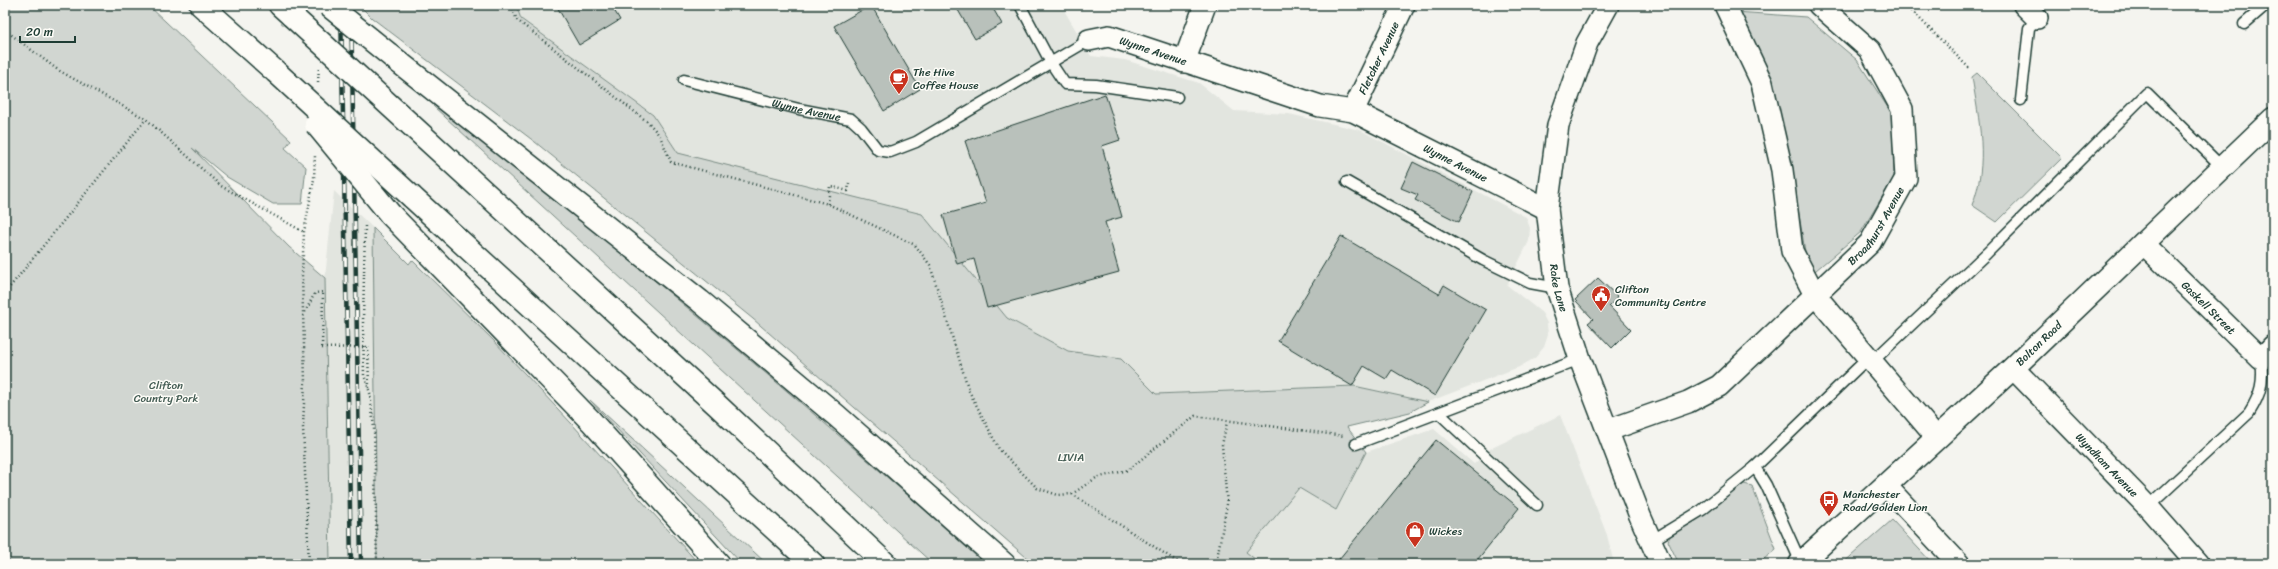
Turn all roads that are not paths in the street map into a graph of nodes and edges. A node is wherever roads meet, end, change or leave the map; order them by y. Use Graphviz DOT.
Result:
graph roads {
  1 [pos="201,5"];
  2 [pos="328,5"];
  3 [pos="1020,5"];
  4 [pos="1205,5"];
  5 [pos="1404,5"];
  6 [pos="1608,5"];
  7 [pos="1725,5"];
  8 [pos="1819,5"];
  9 [pos="2266,5"];
  10 [pos="286,10"];
  11 [pos="2030,12"];
  12 [pos="2244,24"];
  13 [pos="1088,40"];
  14 [pos="1184,62"];
  15 [pos="1051,63"];
  16 [pos="276,72"];
  17 [pos="684,80"];
  18 [pos="1177,97"];
  19 [pos="2021,100"];
  20 [pos="1353,111"];
  21 [pos="2273,118"];
  22 [pos="2222,167"];
  23 [pos="1347,182"];
  24 [pos="1547,209"];
  25 [pos="2143,243"];
  26 [pos="1556,288"];
  27 [pos="1815,295"];
  28 [pos="2267,353"];
  29 [pos="1580,359"];
  30 [pos="1871,359"];
  31 [pos="2013,368"];
  32 [pos="1439,414"];
  33 [pos="1609,430"];
  34 [pos="1937,438"];
  35 [pos="1360,443"];
  36 [pos="1755,467"];
  37 [pos="1886,486"];
  38 [pos="1537,505"];
  39 [pos="2148,507"];
  40 [pos="1650,541"];
  41 [pos="719,564"];
  42 [pos="813,564"];
  43 [pos="886,564"];
  44 [pos="1004,564"];
  45 [pos="1661,564"];
  46 [pos="1800,564"];
  47 [pos="1959,564"];
  48 [pos="2198,564"];
  1 -- 16 [label="main road"];
  2 -- 44 [label="main road, bridge"];
  3 -- 15 [label="lane"];
  4 -- 14 [label="street"];
  5 -- 20 [label="street, Fletcher Avenue"];
  6 -- 24 [label="street, Rake Lane"];
  7 -- 27 [label="street"];
  8 -- 27 [label="street, Broadhurst Avenue"];
  9 -- 12 [label="lane"];
  10 -- 43 [label="main road, bridge"];
  11 -- 19 [label="lane"];
  13 -- 14 [label="street, Wynne Avenue"];
  13 -- 15 [label="lane, Wynne Avenue"];
  14 -- 20 [label="street, Wynne Avenue"];
  15 -- 17 [label="lane, Wynne Avenue"];
  15 -- 18 [label="lane"];
  16 -- 41 [label="main road, bridge"];
  16 -- 42 [label="main road, bridge"];
  20 -- 24 [label="street, Wynne Avenue"];
  21 -- 22 [label="main road, Bolton Road"];
  22 -- 25 [label="main road, Bolton Road"];
  22 -- 30 [label="lane"];
  23 -- 26 [label="lane"];
  24 -- 26 [label="street, Rake Lane"];
  25 -- 28 [label="street, Gaskell Street"];
  25 -- 31 [label="main road, Bolton Road"];
  26 -- 29 [label="street, Rake Lane"];
  27 -- 30 [label="street"];
  27 -- 33 [label="street, Broadhurst Avenue"];
  28 -- 39 [label="lane"];
  29 -- 32 [label="lane"];
  29 -- 33 [label="street, Rake Lane"];
  30 -- 34 [label="street"];
  30 -- 36 [label="lane"];
  31 -- 34 [label="main road, Bolton Road"];
  31 -- 39 [label="street, Wyndham Avenue"];
  32 -- 35 [label="lane"];
  32 -- 38 [label="lane"];
  33 -- 40 [label="street, Rake Lane"];
  34 -- 37 [label="main road, Bolton Road"];
  36 -- 40 [label="lane"];
  36 -- 46 [label="lane"];
  37 -- 46 [label="main road, Bolton Road"];
  37 -- 47 [label="street"];
  39 -- 48 [label="street, Wyndham Avenue"];
  40 -- 45 [label="street, Rake Lane"];
}
